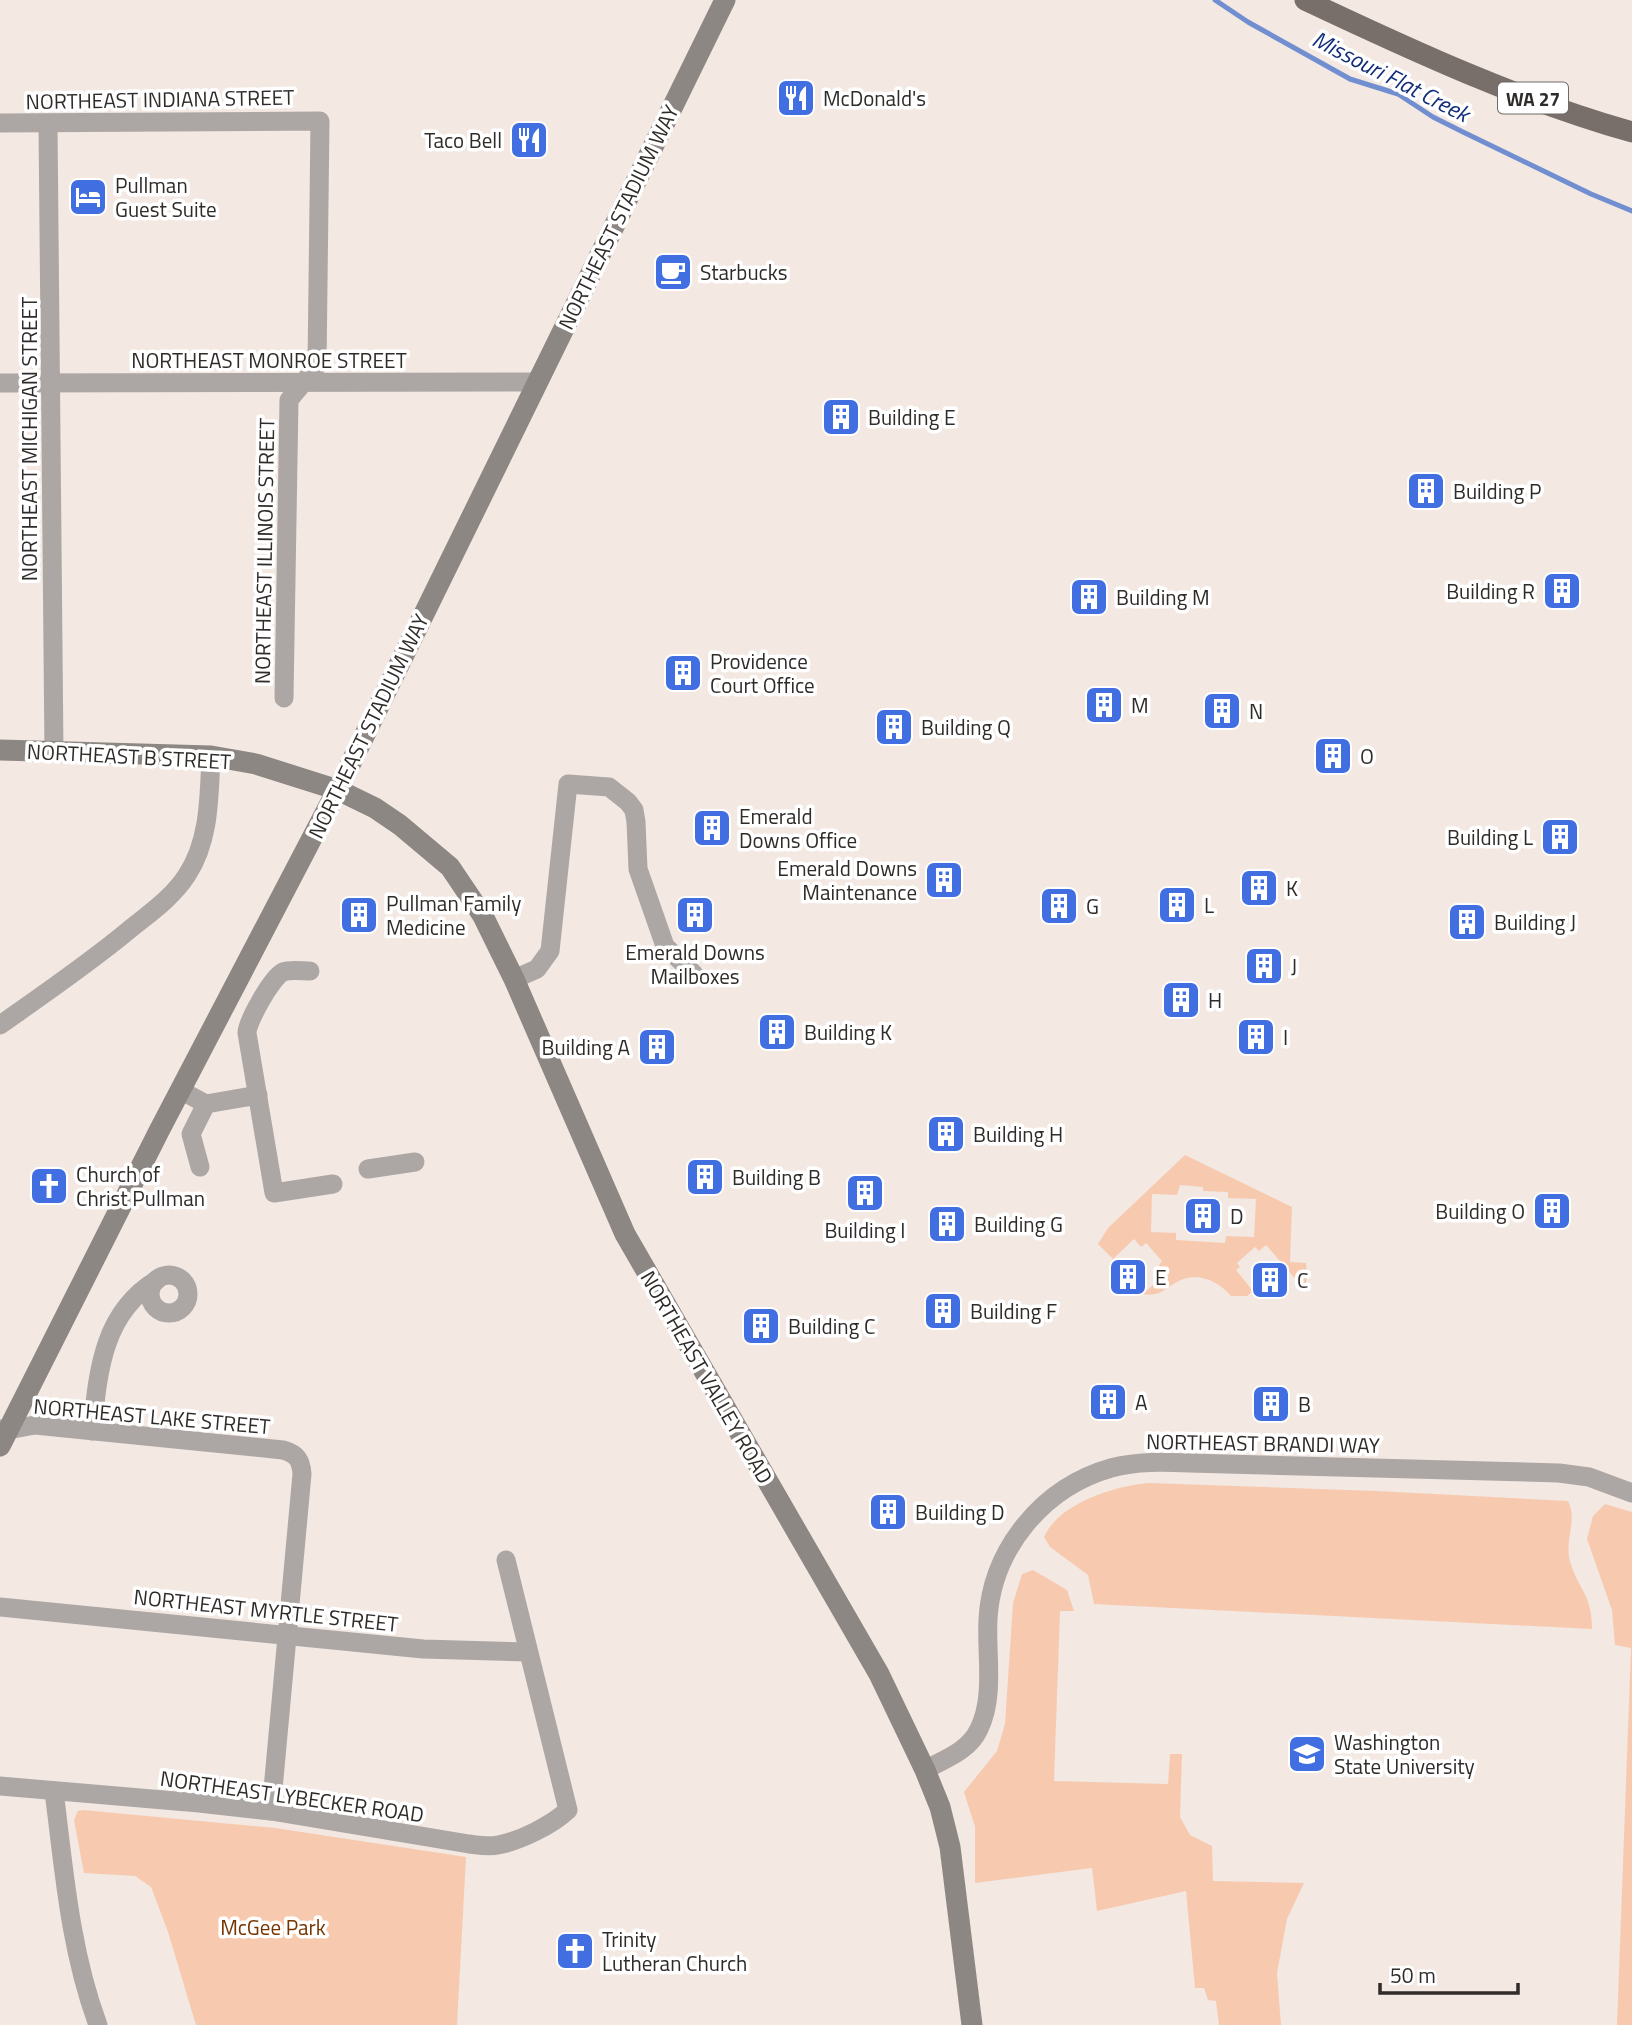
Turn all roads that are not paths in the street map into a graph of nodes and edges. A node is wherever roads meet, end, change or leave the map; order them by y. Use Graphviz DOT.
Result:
graph roads {
  1 [pos="725,0"];
  2 [pos="1305,0"];
  3 [pos="320,121"];
  4 [pos="0,123"];
  5 [pos="48,124"];
  6 [pos="1632,132"];
  7 [pos="306,382"];
  8 [pos="538,382"];
  9 [pos="0,383"];
  10 [pos="51,383"];
  11 [pos="284,698"];
  12 [pos="0,750"];
  13 [pos="54,753"];
  14 [pos="211,756"];
  15 [pos="338,790"];
  16 [pos="310,971"];
  17 [pos="694,974"];
  18 [pos="514,979"];
  19 [pos="0,1025"];
  20 [pos="180,1090"];
  21 [pos="258,1095"];
  22 [pos="206,1104"];
  23 [pos="415,1162"];
  24 [pos="200,1167"];
  25 [pos="368,1169"];
  26 [pos="333,1184"];
  27 [pos="157,1280"];
  28 [pos="92,1431"];
  29 [pos="3,1435"];
  30 [pos="1632,1493"];
  31 [pos="506,1560"];
  32 [pos="0,1607"];
  33 [pos="288,1634"];
  34 [pos="528,1652"];
  35 [pos="925,1770"];
  36 [pos="0,1786"];
  37 [pos="54,1791"];
  38 [pos="271,1811"];
  39 [pos="98,2025"];
  40 [pos="972,2025"];
  1 -- 8 [label="street, NORTHEAST STADIUM WAY"];
  2 -- 6 [label="main road, WA 27"];
  3 -- 5 [label="street, NORTHEAST INDIANA STREET"];
  3 -- 7 [label="street, NORTHEAST ILLINOIS STREET"];
  4 -- 5 [label="street, NORTHEAST INDIANA STREET"];
  5 -- 10 [label="street, NORTHEAST MICHIGAN STREET"];
  7 -- 8 [label="street, NORTHEAST MONROE STREET"];
  7 -- 10 [label="street, NORTHEAST MONROE STREET"];
  7 -- 11 [label="street, NORTHEAST ILLINOIS STREET"];
  8 -- 15 [label="street, NORTHEAST STADIUM WAY"];
  9 -- 10 [label="street, NORTHEAST MONROE STREET"];
  10 -- 13 [label="street, NORTHEAST MICHIGAN STREET"];
  12 -- 13 [label="street, NORTHEAST B STREET"];
  13 -- 14 [label="street, NORTHEAST B STREET"];
  14 -- 15 [label="street, NORTHEAST B STREET"];
  14 -- 19 [label="street"];
  15 -- 18 [label="street, NORTHEAST VALLEY ROAD"];
  15 -- 20 [label="street, NORTHEAST STADIUM WAY"];
  16 -- 21 [label="street"];
  17 -- 18 [label="street"];
  18 -- 35 [label="street, NORTHEAST VALLEY ROAD"];
  20 -- 22 [label="street"];
  20 -- 29 [label="street, NORTHEAST STADIUM WAY"];
  21 -- 22 [label="street"];
  21 -- 26 [label="street"];
  22 -- 24 [label="street"];
  23 -- 25 [label="street"];
  27 -- 28 [label="street"];
  28 -- 29 [label="street, NORTHEAST LAKE STREET"];
  28 -- 33 [label="street, NORTHEAST LAKE STREET"];
  30 -- 35 [label="street, NORTHEAST BRANDI WAY"];
  31 -- 34 [label="street"];
  32 -- 33 [label="street, NORTHEAST MYRTLE STREET"];
  33 -- 34 [label="street, NORTHEAST MYRTLE STREET"];
  33 -- 38 [label="street"];
  34 -- 38 [label="street, NORTHEAST LYBECKER ROAD"];
  35 -- 40 [label="street, NORTHEAST VALLEY ROAD"];
  36 -- 37 [label="street, NORTHEAST LYBECKER ROAD"];
  37 -- 38 [label="street, NORTHEAST LYBECKER ROAD"];
  37 -- 39 [label="street"];
}
